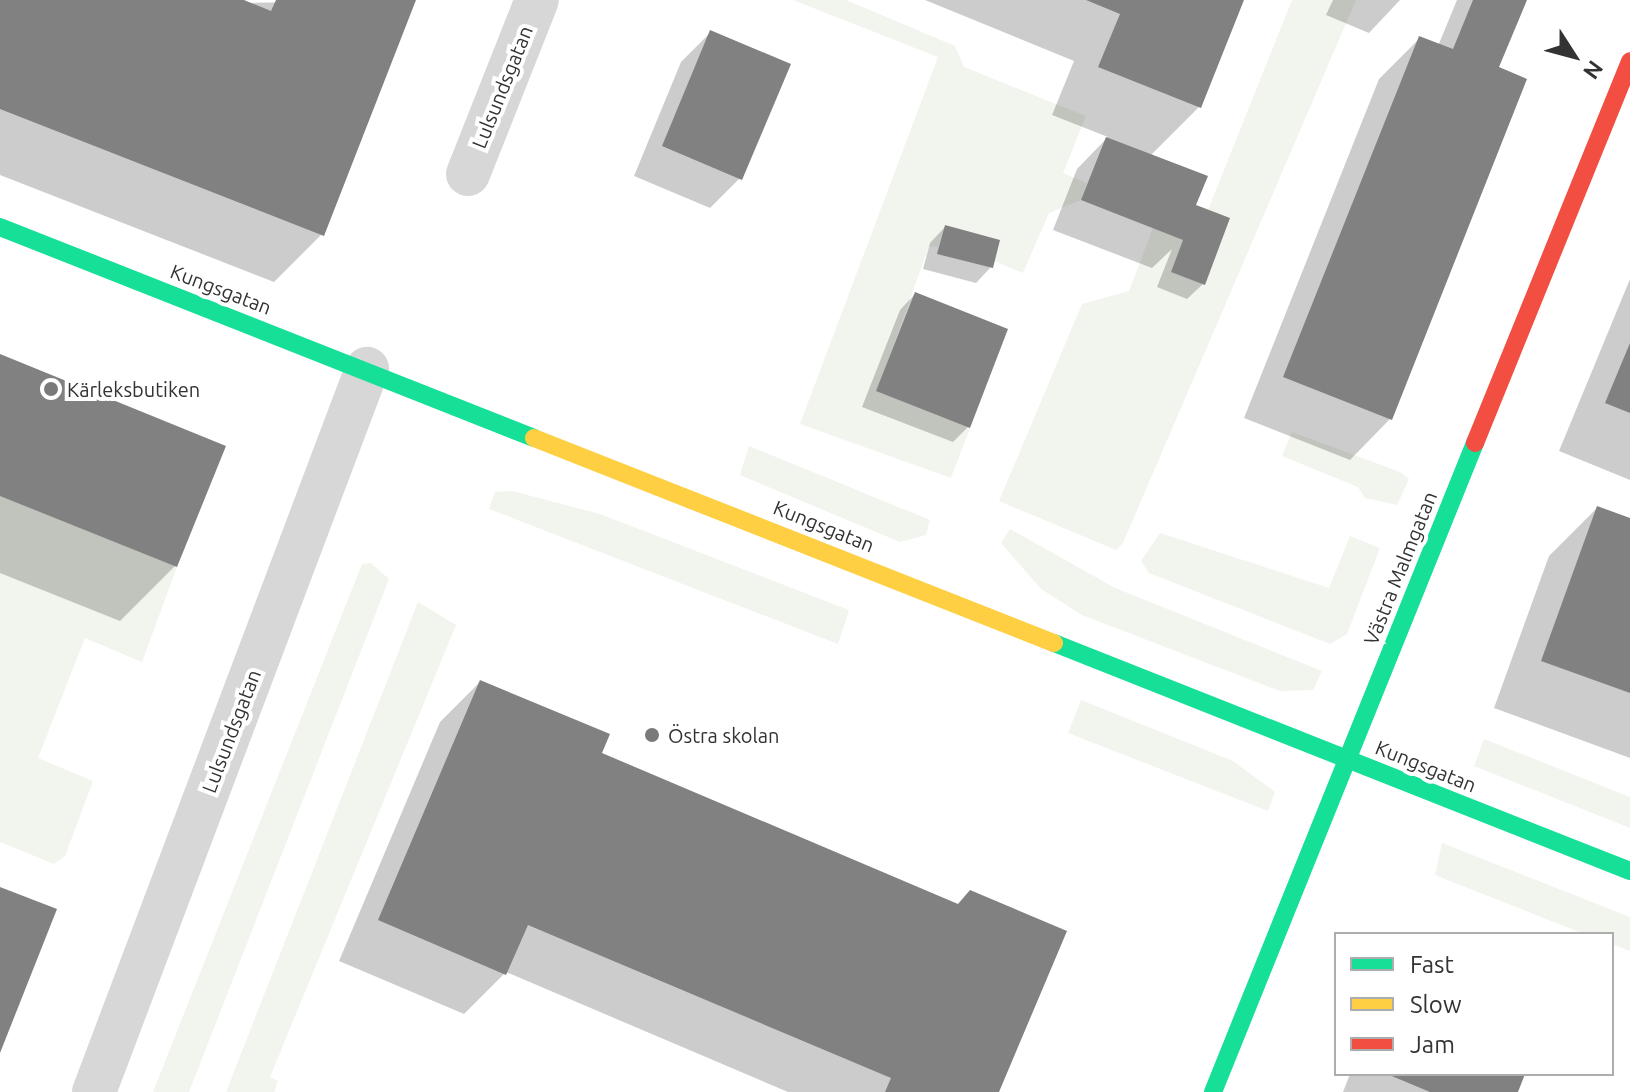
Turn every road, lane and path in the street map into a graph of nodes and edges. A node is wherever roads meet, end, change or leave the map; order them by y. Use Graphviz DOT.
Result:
graph roads {
  1 [pos="537,0"];
  2 [pos="1630,61"];
  3 [pos="468,174"];
  4 [pos="0,227"];
  5 [pos="367,369"];
  6 [pos="1347,757"];
  7 [pos="1630,871"];
  8 [pos="94,1092"];
  9 [pos="1213,1092"];
  1 -- 3 [label="street, Lulsundsgatan"];
  2 -- 6 [label="street, Västra Malmgatan"];
  4 -- 5 [label="street, Kungsgatan"];
  5 -- 6 [label="street, Kungsgatan"];
  5 -- 8 [label="street, Lulsundsgatan"];
  6 -- 7 [label="street, Kungsgatan"];
  6 -- 9 [label="street, Västra Malmgatan"];
}
